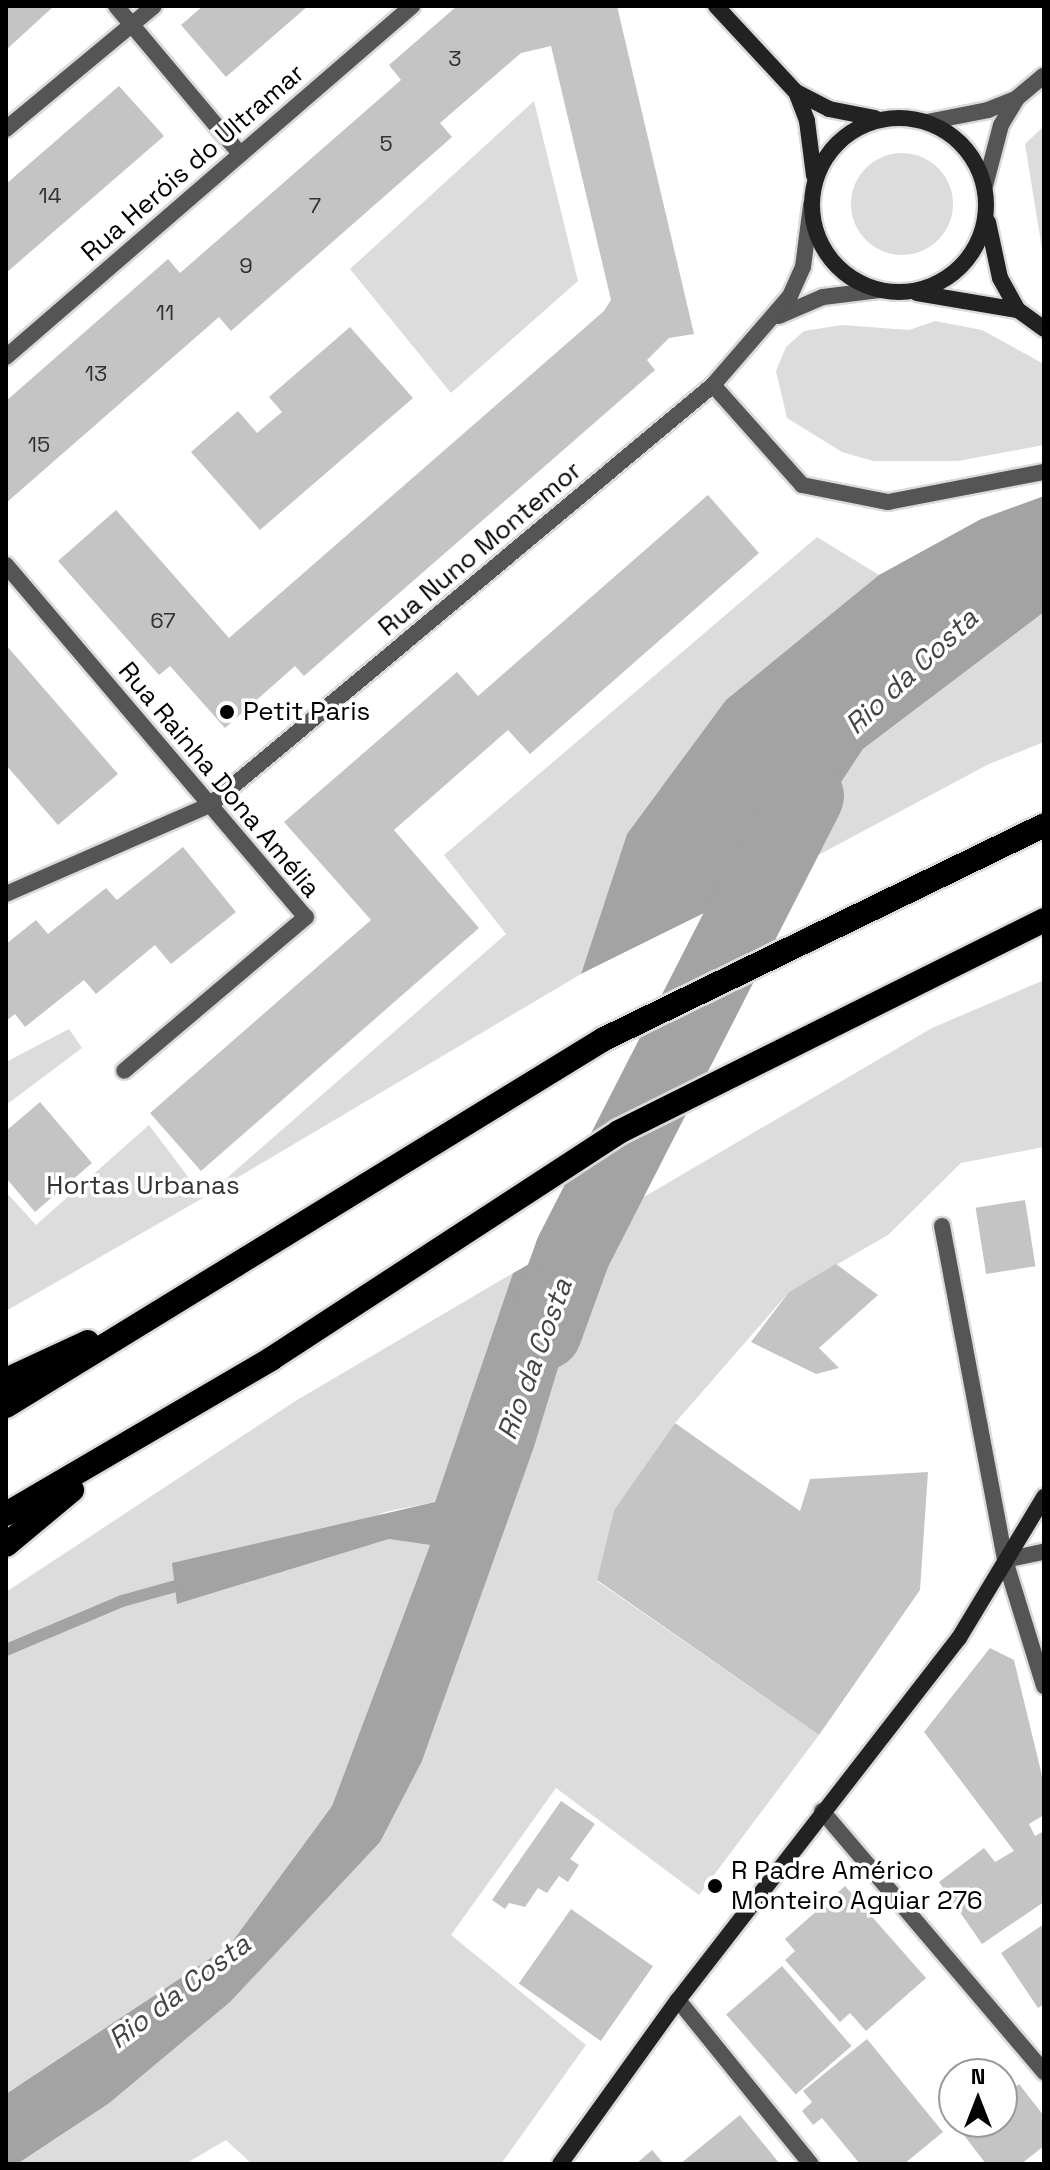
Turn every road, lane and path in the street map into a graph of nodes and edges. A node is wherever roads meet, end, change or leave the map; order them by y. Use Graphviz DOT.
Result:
graph roads {
  1 [pos="116,6"];
  2 [pos="154,6"];
  3 [pos="412,6"];
  4 [pos="716,6"];
  5 [pos="132,25"];
  6 [pos="1044,75"];
  7 [pos="796,92"];
  8 [pos="1017,98"];
  9 [pos="903,117"];
  10 [pos="927,122"];
  11 [pos="6,129"];
  12 [pos="240,154"];
  13 [pos="814,182"];
  14 [pos="985,186"];
  15 [pos="811,205"];
  16 [pos="987,207"];
  17 [pos="880,290"];
  18 [pos="903,292"];
  19 [pos="1024,314"];
  20 [pos="771,321"];
  21 [pos="1044,329"];
  22 [pos="6,357"];
  23 [pos="713,385"];
  24 [pos="1044,472"];
  25 [pos="6,565"];
  26 [pos="210,805"];
  27 [pos="1038,827"];
  28 [pos="6,894"];
  29 [pos="1044,920"];
  30 [pos="124,1071"];
  31 [pos="942,1226"];
  32 [pos="213,1283"];
  33 [pos="6,1380"];
  34 [pos="6,1406"];
  35 [pos="118,1451"];
  36 [pos="1044,1497"];
  37 [pos="6,1514"];
  38 [pos="6,1545"];
  39 [pos="1044,1552"];
  40 [pos="1005,1560"];
  41 [pos="1044,1686"];
  42 [pos="822,1811"];
  43 [pos="678,2000"];
  44 [pos="1044,2072"];
  45 [pos="560,2164"];
  46 [pos="811,2164"];
  1 -- 5 [label="street"];
  2 -- 5 [label="street"];
  3 -- 12 [label="street, Rua Heróis do Ultramar"];
  4 -- 7 [label="street"];
  5 -- 11 [label="street"];
  5 -- 12 [label="street"];
  6 -- 8 [label="street"];
  7 -- 9 [label="street"];
  7 -- 13 [label="street"];
  8 -- 10 [label="street"];
  8 -- 14 [label="street"];
  9 -- 10 [label="street"];
  9 -- 13 [label="street"];
  10 -- 14 [label="street"];
  12 -- 22 [label="street, Rua Heróis do Ultramar"];
  13 -- 15 [label="street"];
  14 -- 16 [label="street"];
  15 -- 17 [label="street"];
  15 -- 20 [label="street, Rua Nuno Montemor"];
  16 -- 18 [label="street"];
  16 -- 19 [label="street"];
  17 -- 18 [label="street"];
  17 -- 20 [label="street, Rua Nuno Montemor"];
  18 -- 19 [label="street"];
  19 -- 21 [label="street"];
  20 -- 23 [label="street, Rua Nuno Montemor"];
  23 -- 24 [label="street"];
  23 -- 26 [label="street, Rua Nuno Montemor"];
  25 -- 26 [label="street, Rua Rainha Dona Amélia"];
  26 -- 28 [label="street, Rua Nuno Montemor"];
  26 -- 30 [label="street, Rua Rainha Dona Amélia"];
  27 -- 32 [label="highway"];
  29 -- 35 [label="highway"];
  31 -- 40 [label="street"];
  32 -- 33 [label="highway"];
  32 -- 34 [label="highway"];
  35 -- 37 [label="highway"];
  35 -- 38 [label="highway"];
  36 -- 40 [label="street"];
  39 -- 40 [label="street"];
  40 -- 41 [label="street"];
  40 -- 42 [label="street"];
  42 -- 43 [label="street"];
  42 -- 44 [label="street"];
  43 -- 45 [label="street"];
  43 -- 46 [label="street"];
}
